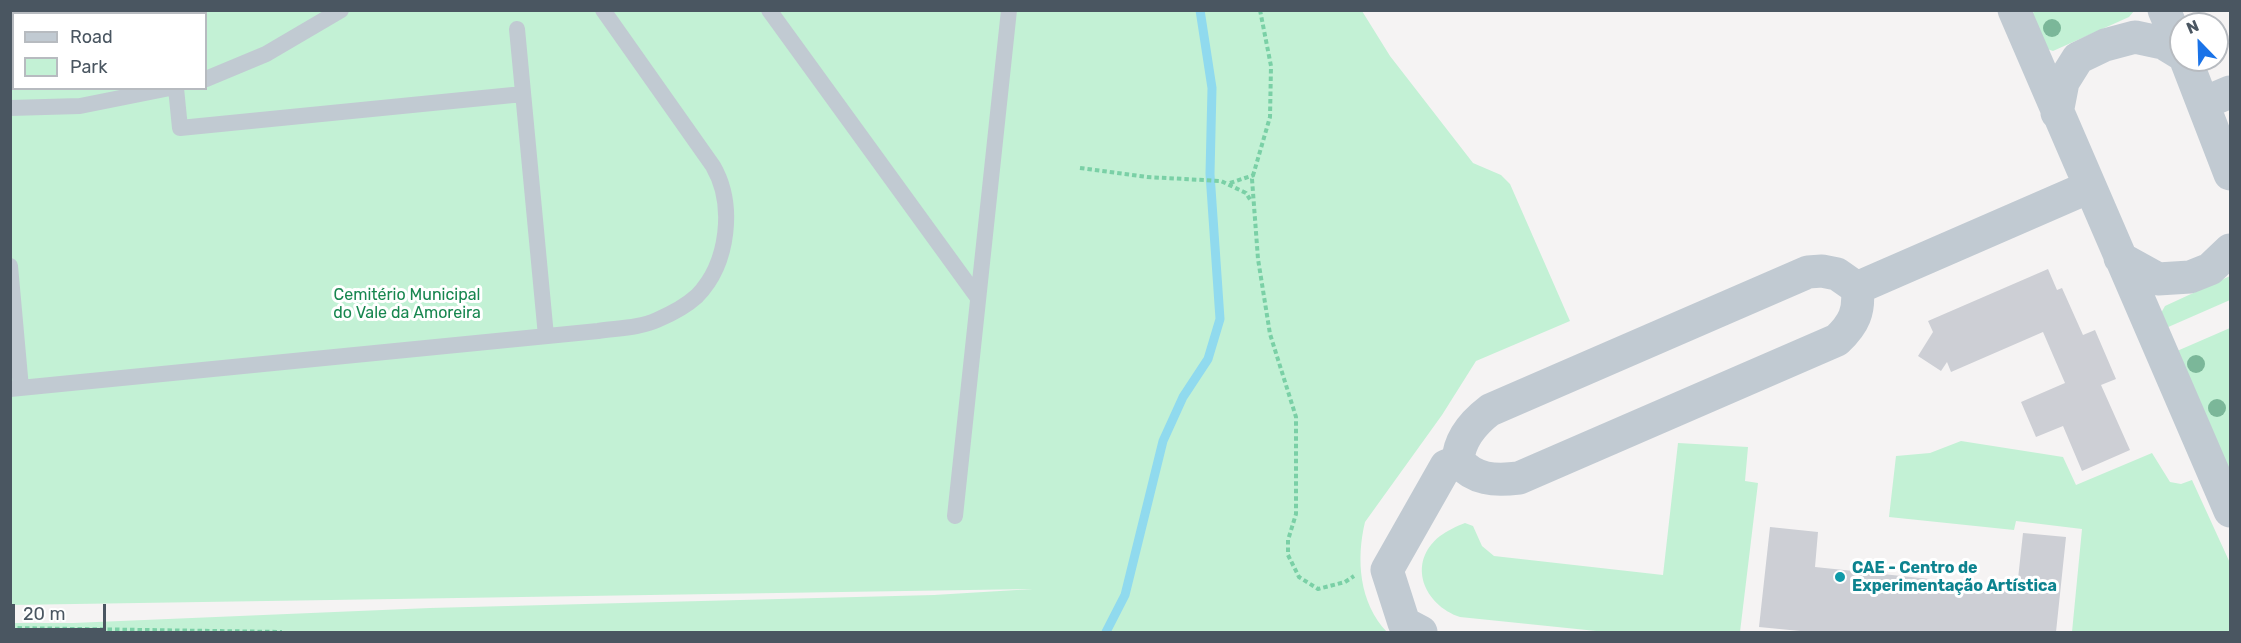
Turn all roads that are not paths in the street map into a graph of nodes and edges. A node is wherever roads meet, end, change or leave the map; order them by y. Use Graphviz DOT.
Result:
graph roads {
  1 [pos="341,10"];
  2 [pos="603,10"];
  3 [pos="769,10"];
  4 [pos="1009,10"];
  5 [pos="2014,10"];
  6 [pos="517,29"];
  7 [pos="2169,47"];
  8 [pos="2196,72"];
  9 [pos="207,78"];
  10 [pos="160,90"];
  11 [pos="176,90"];
  12 [pos="523,94"];
  13 [pos="2217,98"];
  14 [pos="10,108"];
  15 [pos="2057,113"];
  16 [pos="2230,174"];
  17 [pos="2089,187"];
  18 [pos="2230,250"];
  19 [pos="2120,258"];
  20 [pos="10,266"];
  21 [pos="1857,288"];
  22 [pos="978,298"];
  23 [pos="546,336"];
  24 [pos="16,389"];
  25 [pos="1458,461"];
  26 [pos="2230,511"];
  27 [pos="955,516"];
  28 [pos="1421,633"];
  1 -- 9 [label="lane"];
  2 -- 23 [label="lane"];
  3 -- 22 [label="lane"];
  4 -- 22 [label="lane"];
  5 -- 15 [label="street"];
  6 -- 12 [label="lane"];
  7 -- 15 [label="street"];
  8 -- 13 [label="street"];
  10 -- 14 [label="lane"];
  11 -- 12 [label="lane"];
  12 -- 23 [label="lane"];
  13 -- 16 [label="street"];
  15 -- 17 [label="street"];
  17 -- 19 [label="street"];
  17 -- 21 [label="street"];
  18 -- 19 [label="street"];
  19 -- 26 [label="street"];
  20 -- 24 [label="lane"];
  21 -- 25 [label="street"];
  21 -- 25 [label="street"];
  22 -- 27 [label="lane"];
  23 -- 24 [label="lane"];
  25 -- 28 [label="street"];
}
